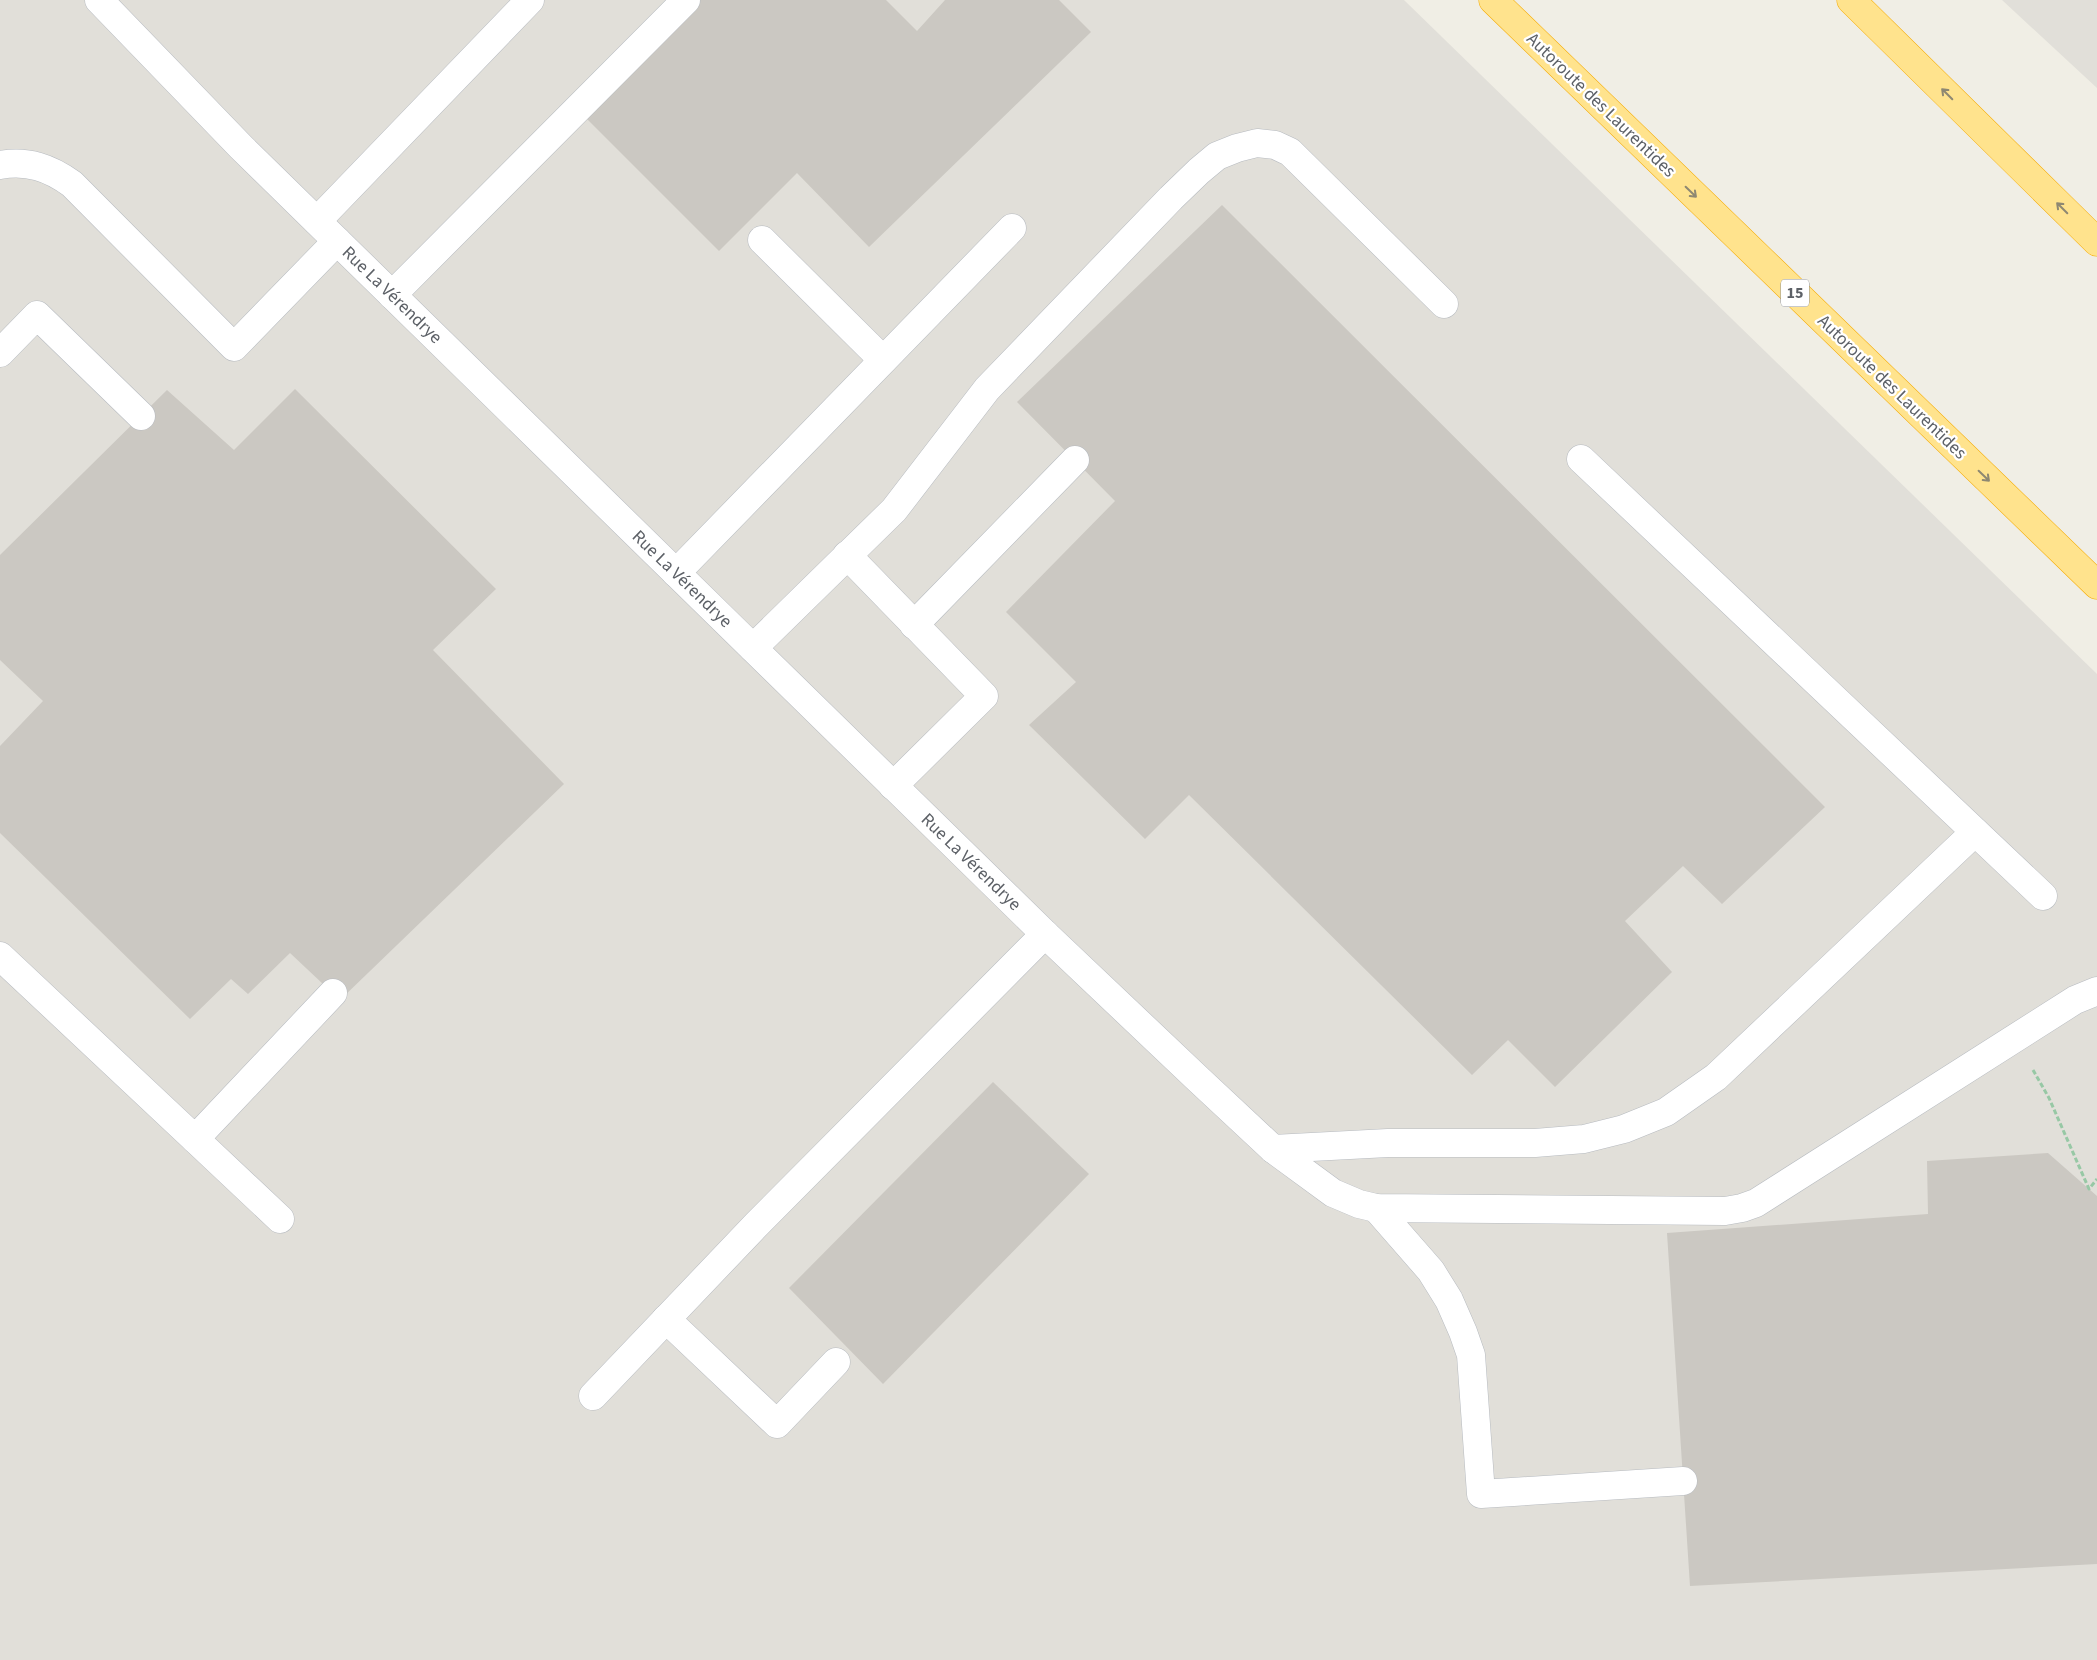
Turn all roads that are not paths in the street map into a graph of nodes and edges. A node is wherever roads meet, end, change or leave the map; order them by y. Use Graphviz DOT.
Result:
graph roads {
  1 [pos="99,0"];
  2 [pos="686,0"];
  3 [pos="1493,0"];
  4 [pos="1852,0"];
  5 [pos="519,4"];
  6 [pos="0,165"];
  7 [pos="317,221"];
  8 [pos="1012,228"];
  9 [pos="762,240"];
  10 [pos="337,241"];
  11 [pos="2097,242"];
  12 [pos="392,295"];
  13 [pos="1444,304"];
  14 [pos="0,353"];
  15 [pos="883,360"];
  16 [pos="141,416"];
  17 [pos="1581,459"];
  18 [pos="1075,460"];
  19 [pos="847,556"];
  20 [pos="676,573"];
  21 [pos="2097,585"];
  22 [pos="914,624"];
  23 [pos="753,648"];
  24 [pos="893,786"];
  25 [pos="1975,832"];
  26 [pos="2043,896"];
  27 [pos="1045,934"];
  28 [pos="0,956"];
  29 [pos="2097,991"];
  30 [pos="333,993"];
  31 [pos="195,1138"];
  32 [pos="1274,1149"];
  33 [pos="1376,1208"];
  34 [pos="280,1219"];
  35 [pos="666,1319"];
  36 [pos="836,1362"];
  37 [pos="593,1396"];
  38 [pos="1683,1481"];
  1 -- 7 [label="street, Rue La Vérendrye"];
  2 -- 12 [label="street"];
  3 -- 21 [label="highway, Autoroute des Laurentides / 15, one-way"];
  11 -- 4 [label="highway, one-way"];
  5 -- 7 [label="street"];
  6 -- 10 [label="street"];
  7 -- 10 [label="street, Rue La Vérendrye"];
  8 -- 15 [label="street"];
  9 -- 15 [label="street"];
  10 -- 12 [label="street, Rue La Vérendrye"];
  12 -- 20 [label="street, Rue La Vérendrye"];
  13 -- 19 [label="street"];
  14 -- 16 [label="street"];
  15 -- 20 [label="street"];
  17 -- 25 [label="street"];
  18 -- 22 [label="street"];
  19 -- 22 [label="street"];
  19 -- 23 [label="street"];
  20 -- 23 [label="street, Rue La Vérendrye"];
  22 -- 24 [label="street"];
  23 -- 24 [label="street, Rue La Vérendrye"];
  24 -- 27 [label="street, Rue La Vérendrye"];
  25 -- 26 [label="street"];
  25 -- 32 [label="street"];
  27 -- 32 [label="street, Rue La Vérendrye"];
  27 -- 35 [label="street"];
  28 -- 31 [label="street"];
  29 -- 33 [label="street, Rue La Vérendrye"];
  30 -- 31 [label="street"];
  31 -- 34 [label="street"];
  32 -- 33 [label="street, Rue La Vérendrye"];
  33 -- 38 [label="street"];
  35 -- 36 [label="street"];
  35 -- 37 [label="street"];
}
